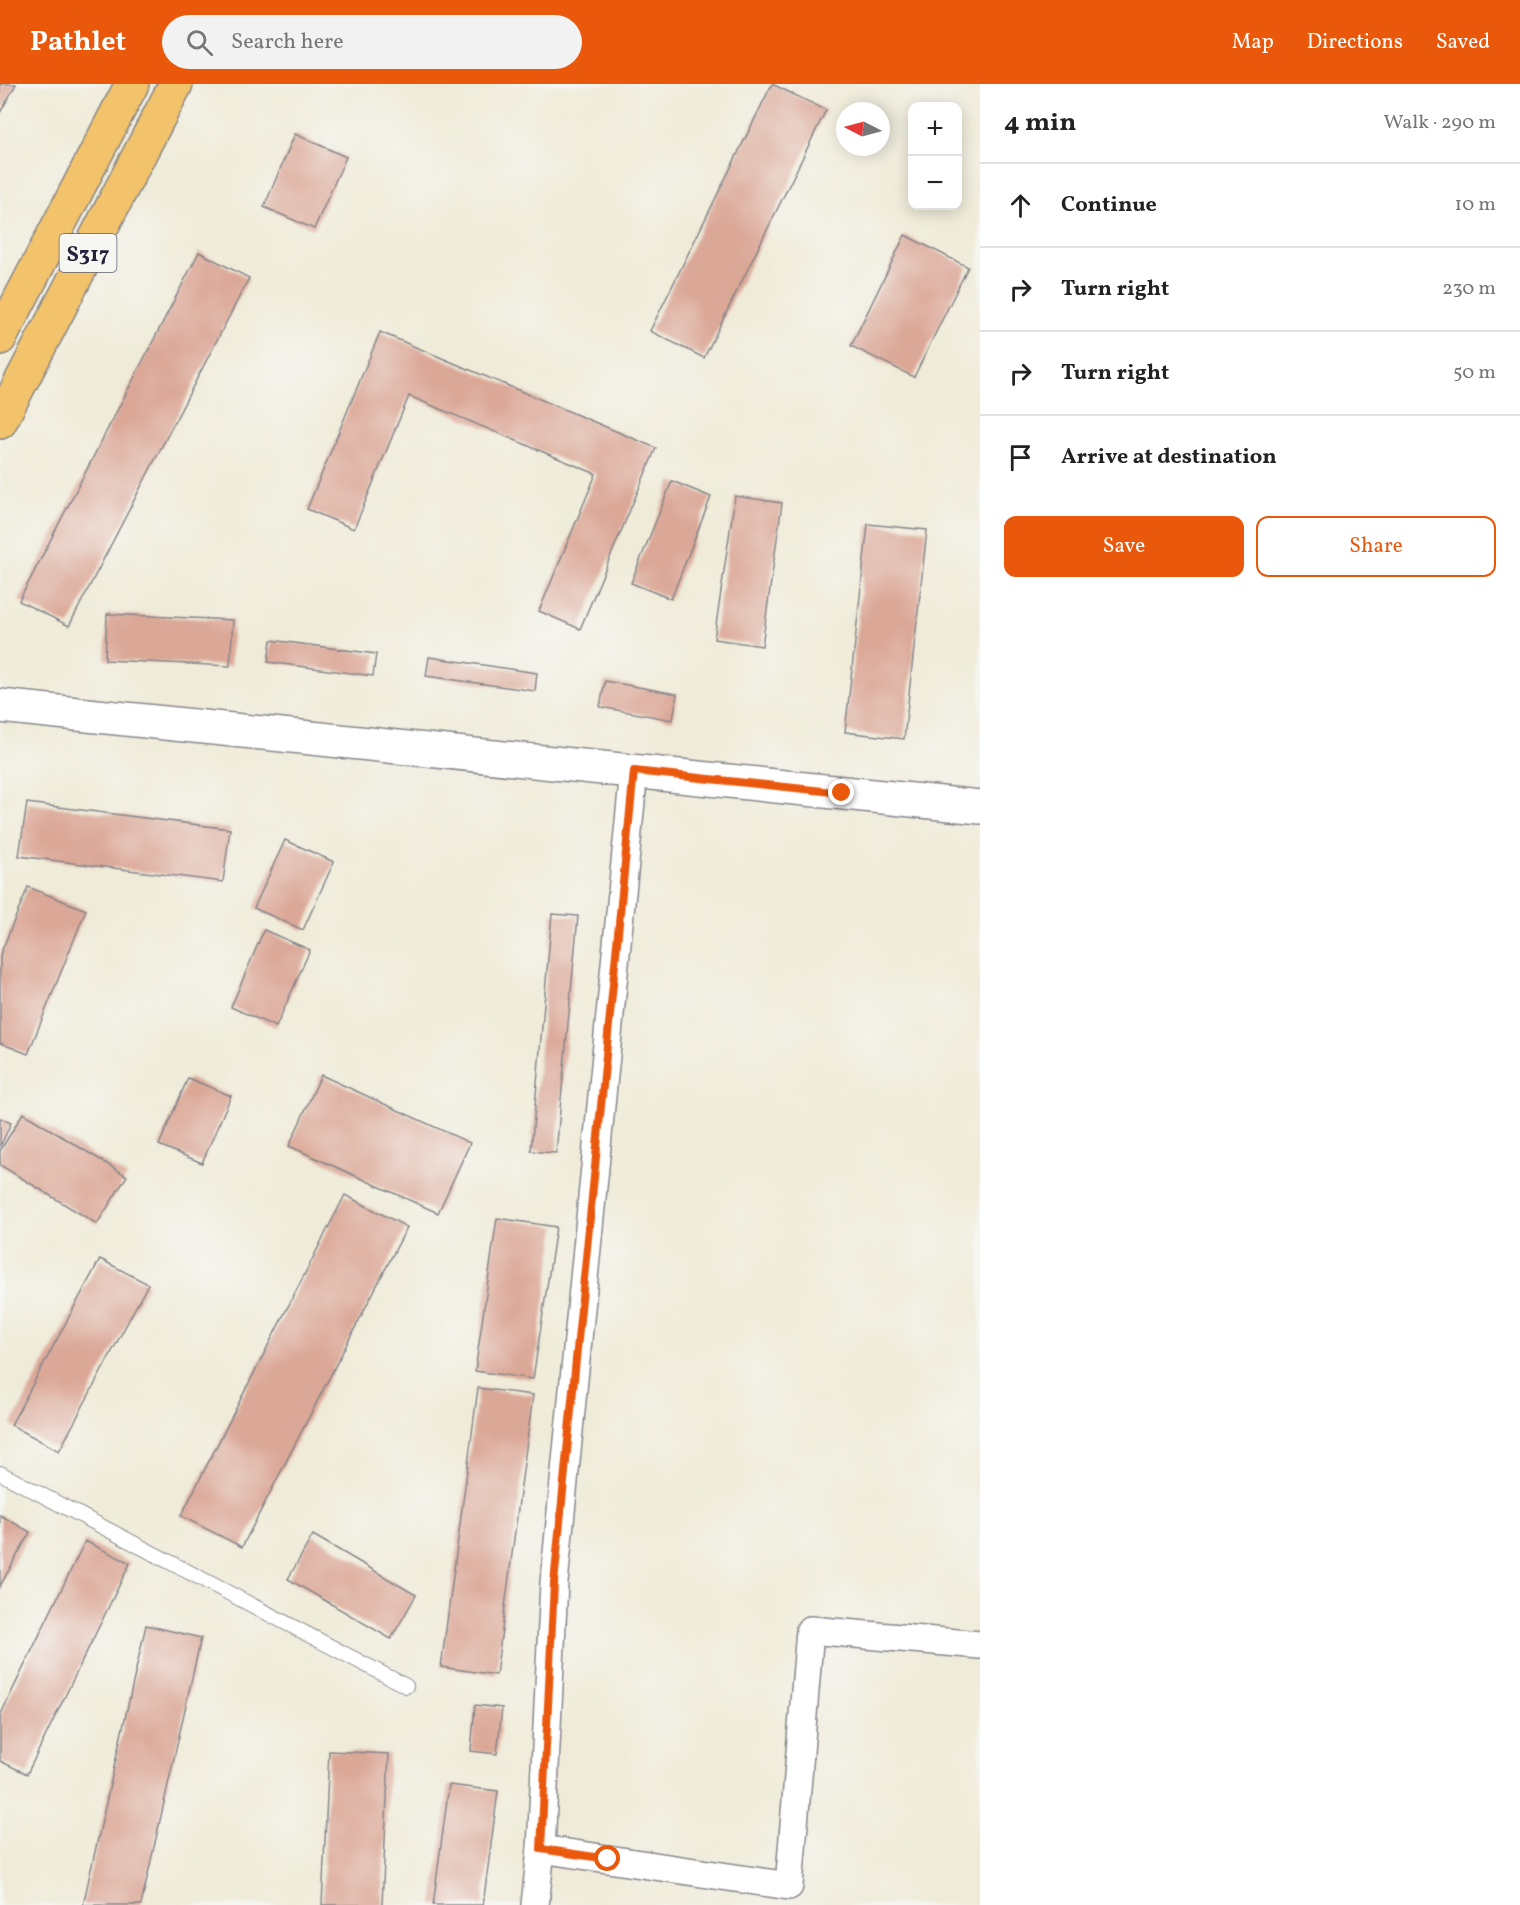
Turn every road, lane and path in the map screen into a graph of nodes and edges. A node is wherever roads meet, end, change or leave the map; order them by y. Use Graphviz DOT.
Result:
graph roads {
  1 [pos="132,84"];
  2 [pos="176,84"];
  3 [pos="0,338"];
  4 [pos="0,422"];
  5 [pos="0,706"];
  6 [pos="634,771"];
  7 [pos="980,807"];
  8 [pos="0,1473"];
  9 [pos="980,1645"];
  10 [pos="406,1686"];
  11 [pos="541,1849"];
  12 [pos="535,1905"];
  1 -- 3 [label="highway, S317"];
  2 -- 4 [label="highway, S317"];
  5 -- 6 [label="street"];
  6 -- 7 [label="street"];
  6 -- 11 [label="street"];
  8 -- 10 [label="lane"];
  9 -- 11 [label="street"];
  11 -- 12 [label="street"];
}
